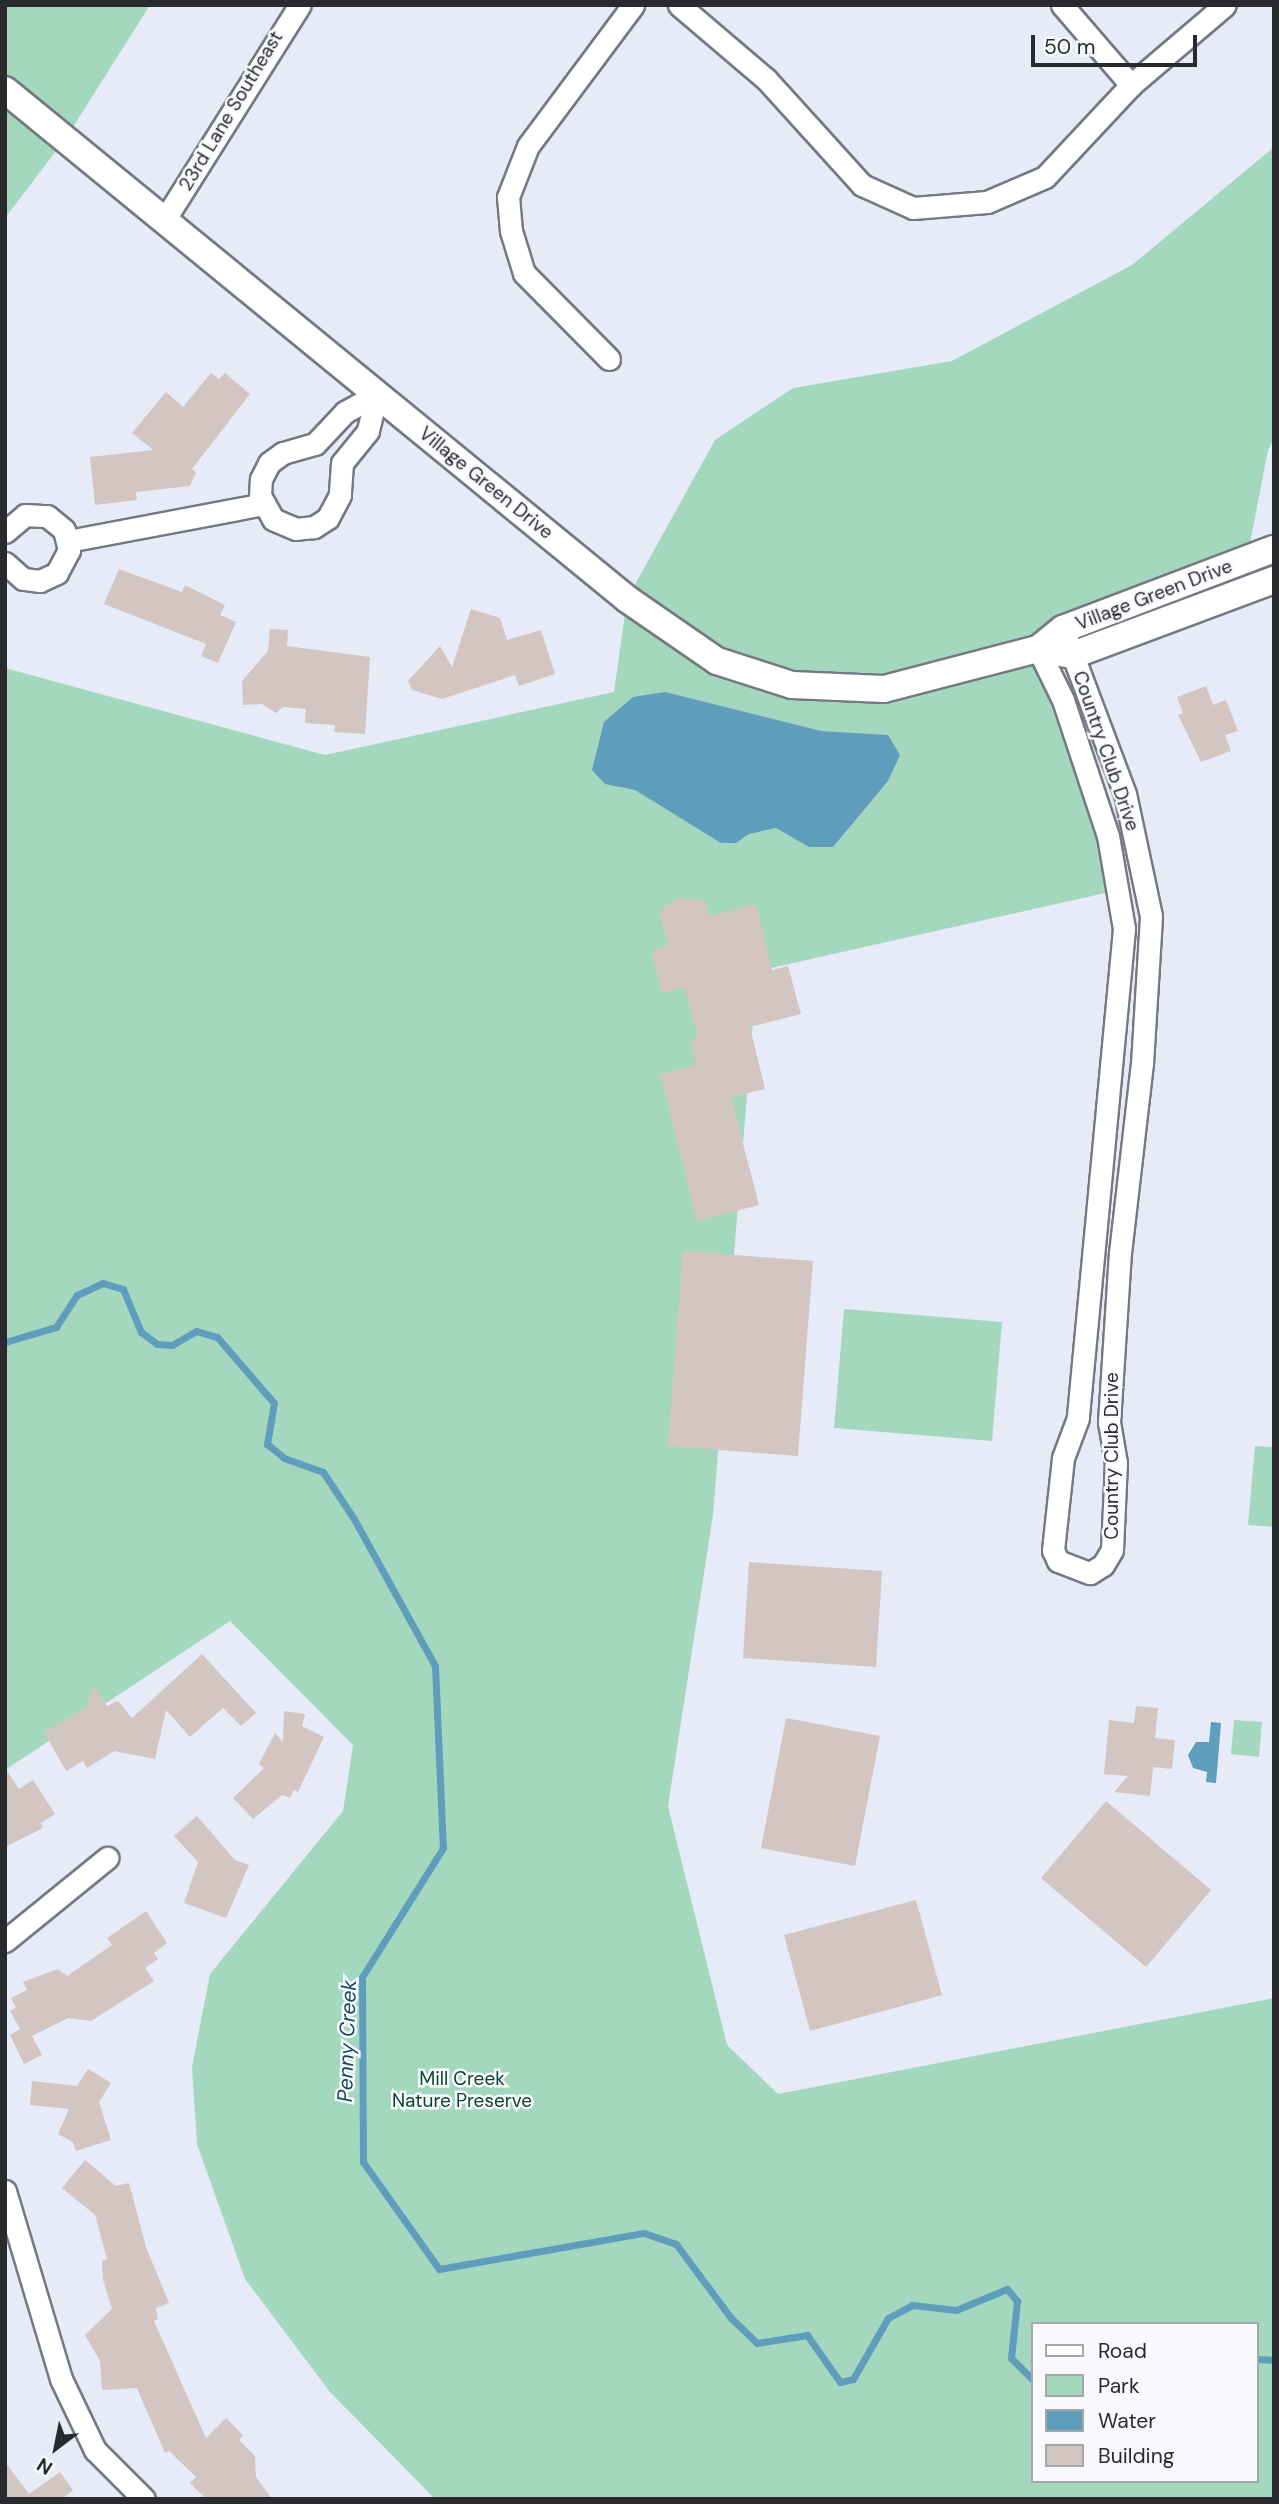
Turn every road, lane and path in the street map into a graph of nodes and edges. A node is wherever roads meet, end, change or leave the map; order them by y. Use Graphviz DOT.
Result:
graph roads {
  1 [pos="299,5"];
  2 [pos="633,5"];
  3 [pos="679,5"];
  4 [pos="1062,5"];
  5 [pos="1225,5"];
  6 [pos="1131,85"];
  7 [pos="5,90"];
  8 [pos="165,219"];
  9 [pos="609,359"];
  10 [pos="377,394"];
  11 [pos="263,504"];
  12 [pos="5,532"];
  13 [pos="68,541"];
  14 [pos="1274,549"];
  15 [pos="5,563"];
  16 [pos="1274,580"];
  17 [pos="1063,629"];
  18 [pos="1038,649"];
  19 [pos="1073,655"];
  20 [pos="107,1858"];
  21 [pos="5,1941"];
  22 [pos="5,2191"];
  23 [pos="144,2499"];
  1 -- 8 [label="street, 23rd Lane Southeast"];
  2 -- 9 [label="street"];
  3 -- 6 [label="street"];
  4 -- 6 [label="street"];
  5 -- 6 [label="street"];
  7 -- 8 [label="street, Village Green Drive"];
  8 -- 10 [label="street, Village Green Drive"];
  10 -- 11 [label="street"];
  10 -- 11 [label="street"];
  10 -- 18 [label="street, Village Green Drive"];
  11 -- 13 [label="street"];
  12 -- 13 [label="street"];
  13 -- 15 [label="street"];
  14 -- 17 [label="street, Village Green Drive"];
  16 -- 19 [label="street, Village Green Drive"];
  17 -- 18 [label="street, Village Green Drive"];
  17 -- 19 [label="street, Country Club Drive"];
  18 -- 19 [label="street, Village Green Drive"];
  18 -- 19 [label="street, Country Club Drive"];
  20 -- 21 [label="street"];
  22 -- 23 [label="street"];
}
